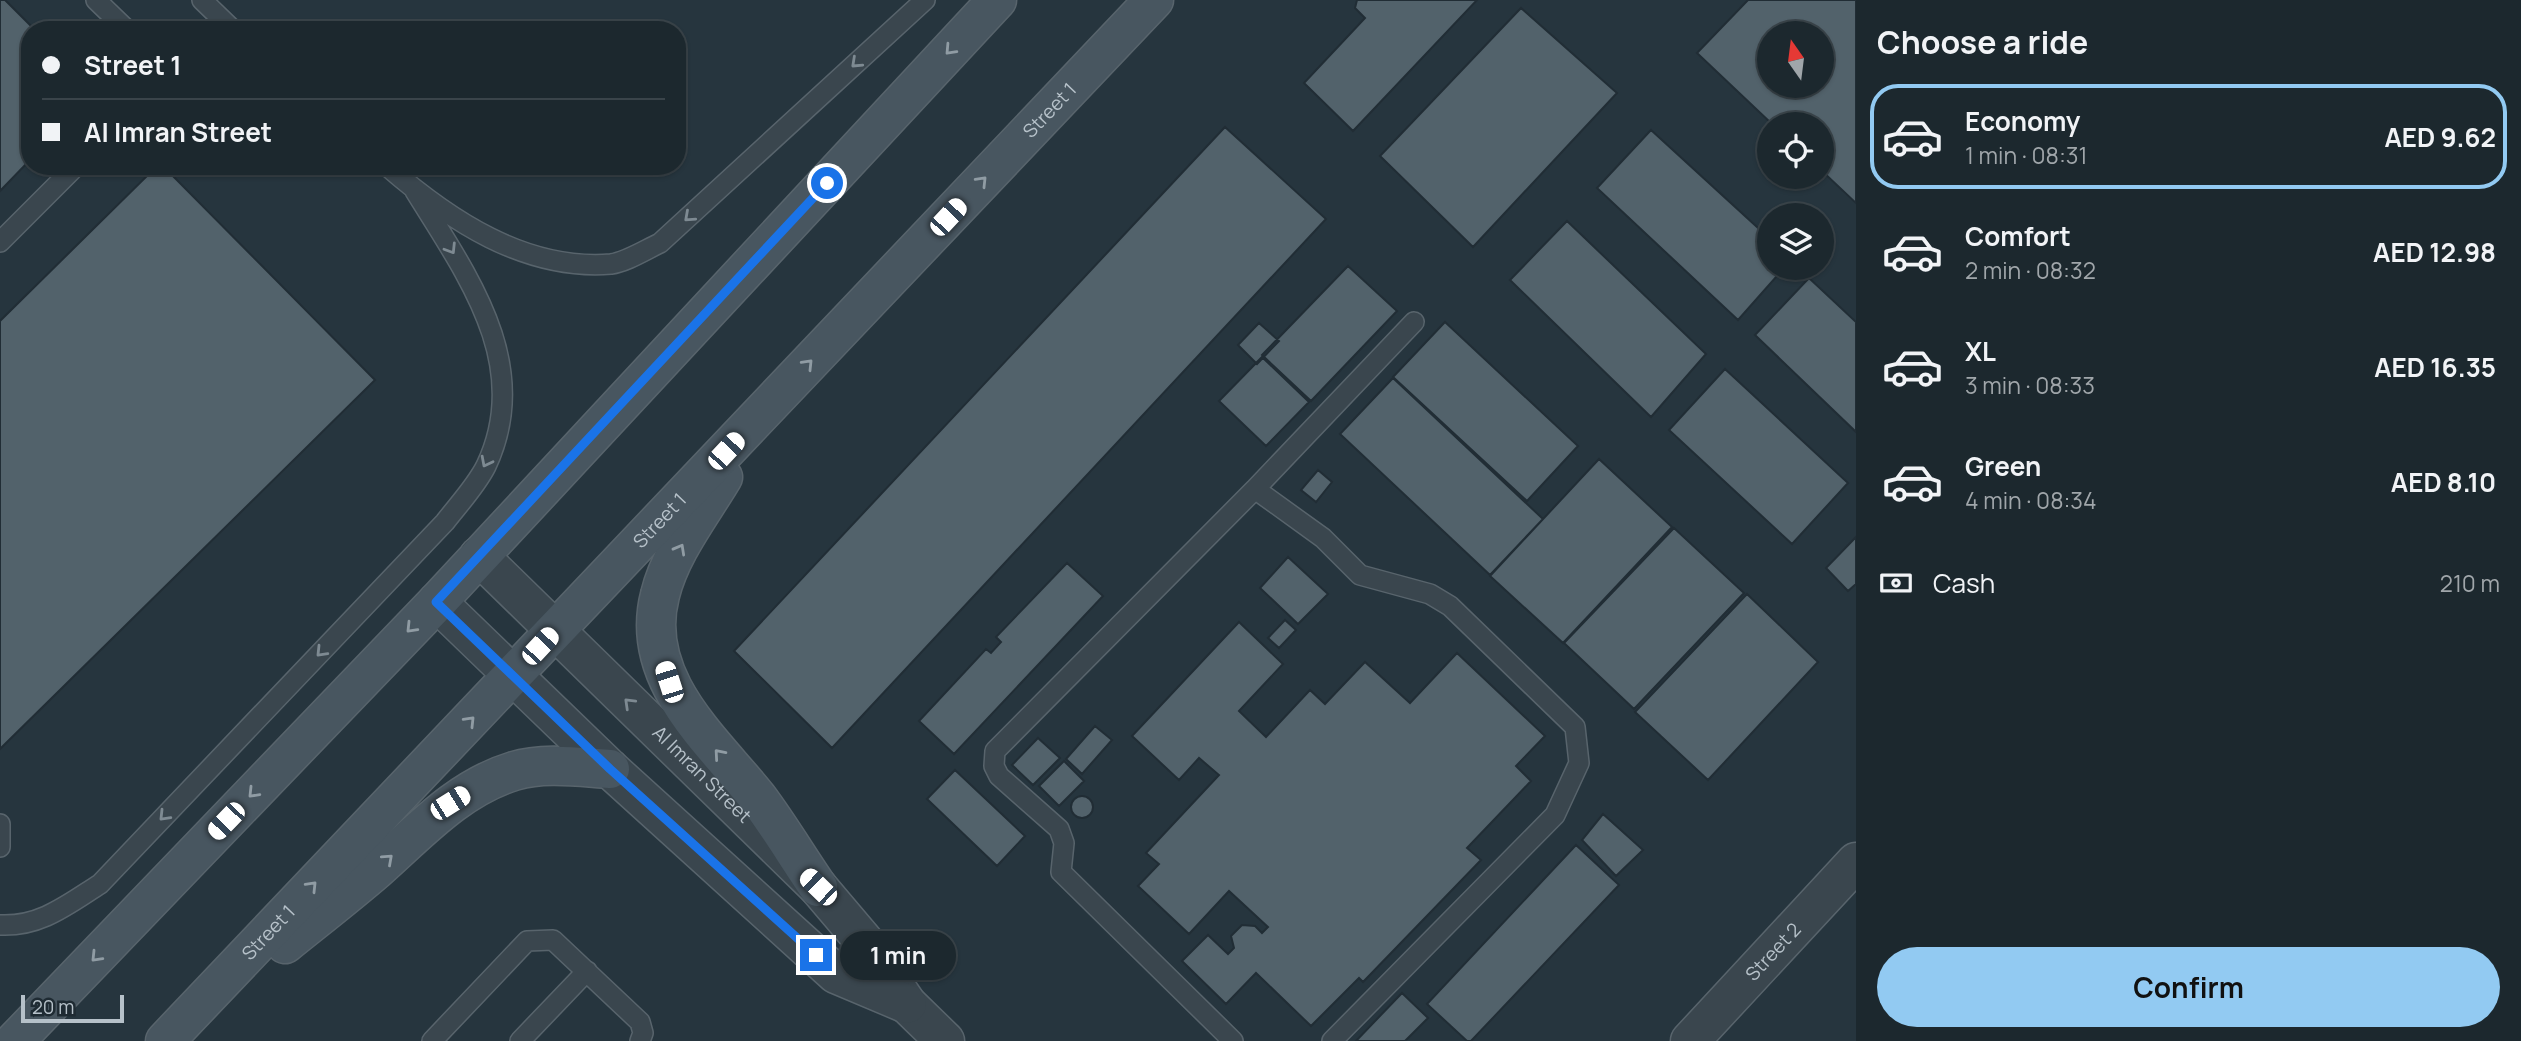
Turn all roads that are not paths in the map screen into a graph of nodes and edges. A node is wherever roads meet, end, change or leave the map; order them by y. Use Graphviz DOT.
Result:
graph roads {
  1 [pos="96,0"];
  2 [pos="202,0"];
  3 [pos="925,0"];
  4 [pos="997,0"];
  5 [pos="1154,0"];
  6 [pos="118,21"];
  7 [pos="224,21"];
  8 [pos="67,175"];
  9 [pos="397,175"];
  10 [pos="415,191"];
  11 [pos="0,243"];
  12 [pos="1414,322"];
  13 [pos="761,414"];
  14 [pos="1255,489"];
  15 [pos="479,556"];
  16 [pos="436,602"];
  17 [pos="553,631"];
  18 [pos="513,676"];
  19 [pos="610,769"];
  20 [pos="0,824"];
  21 [pos="0,847"];
  22 [pos="1856,862"];
  23 [pos="818,887"];
  24 [pos="0,925"];
  25 [pos="587,971"];
  26 [pos="907,1004"];
  27 [pos="173,1032"];
  28 [pos="10,1036"];
  29 [pos="432,1041"];
  30 [pos="520,1041"];
  31 [pos="640,1041"];
  32 [pos="945,1041"];
  33 [pos="1233,1041"];
  34 [pos="1332,1041"];
  35 [pos="1690,1041"];
  1 -- 6 [label="lane"];
  2 -- 7 [label="lane"];
  3 -- 10 [label="lane, one-way"];
  4 -- 15 [label="street, one-way"];
  13 -- 5 [label="street, Street 1, one-way"];
  8 -- 11 [label="lane"];
  9 -- 10 [label="lane"];
  10 -- 24 [label="lane, one-way"];
  12 -- 14 [label="lane"];
  13 -- 17 [label="street, Street 1"];
  23 -- 13 [label="street, one-way"];
  14 -- 33 [label="lane"];
  14 -- 34 [label="lane"];
  15 -- 16 [label="street"];
  15 -- 17 [label="street, Al Imran Street"];
  16 -- 18 [label="street, Al Imran Street"];
  16 -- 28 [label="street, one-way"];
  17 -- 18 [label="street, Street 1"];
  23 -- 17 [label="street, Al Imran Street, one-way"];
  18 -- 19 [label="street, Al Imran Street"];
  27 -- 18 [label="street, Street 1, one-way"];
  19 -- 26 [label="street, Al Imran Street"];
  27 -- 19 [label="street, one-way"];
  20 -- 21 [label="lane"];
  22 -- 35 [label="street, Street 2"];
  23 -- 26 [label="street, Al Imran Street"];
  25 -- 29 [label="lane"];
  25 -- 30 [label="lane"];
  25 -- 31 [label="lane"];
  26 -- 32 [label="street, Al Imran Street"];
}
